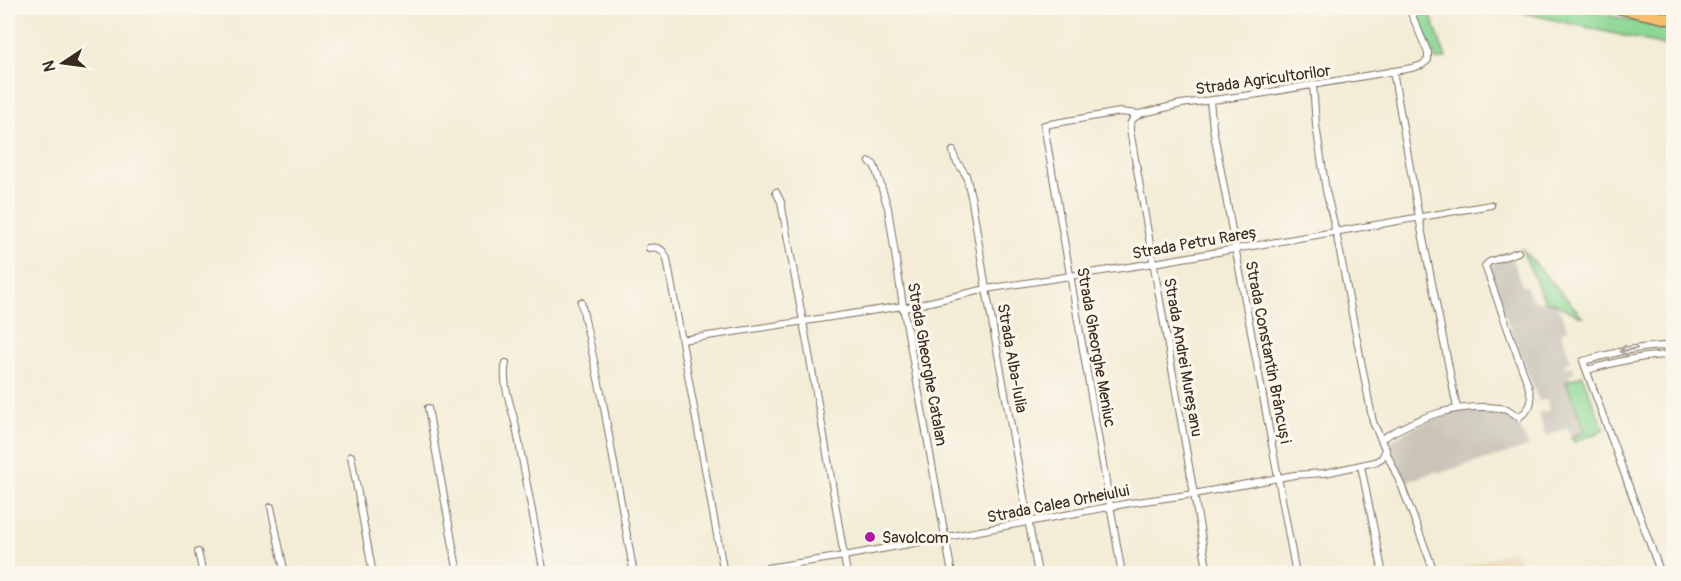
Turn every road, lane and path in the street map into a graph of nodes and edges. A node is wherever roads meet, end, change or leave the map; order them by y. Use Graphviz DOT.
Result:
graph roads {
  1 [pos="1409,8"];
  2 [pos="1618,8"];
  3 [pos="1674,20"];
  4 [pos="1393,71"];
  5 [pos="1313,85"];
  6 [pos="1210,101"];
  7 [pos="1139,114"];
  8 [pos="1044,125"];
  9 [pos="953,151"];
  10 [pos="870,162"];
  11 [pos="776,192"];
  12 [pos="1491,204"];
  13 [pos="1419,218"];
  14 [pos="1336,232"];
  15 [pos="649,248"];
  16 [pos="1235,249"];
  17 [pos="1518,252"];
  18 [pos="1155,263"];
  19 [pos="1071,277"];
  20 [pos="986,289"];
  21 [pos="581,302"];
  22 [pos="904,307"];
  23 [pos="803,322"];
  24 [pos="682,340"];
  25 [pos="1674,346"];
  26 [pos="1674,355"];
  27 [pos="506,363"];
  28 [pos="1587,370"];
  29 [pos="428,408"];
  30 [pos="1456,408"];
  31 [pos="1381,440"];
  32 [pos="1386,449"];
  33 [pos="351,456"];
  34 [pos="1361,466"];
  35 [pos="1280,479"];
  36 [pos="1194,494"];
  37 [pos="271,507"];
  38 [pos="1110,507"];
  39 [pos="1029,523"];
  40 [pos="945,538"];
  41 [pos="198,552"];
  42 [pos="844,556"];
  43 [pos="203,573"];
  44 [pos="285,573"];
  45 [pos="373,573"];
  46 [pos="458,573"];
  47 [pos="544,573"];
  48 [pos="634,573"];
  49 [pos="726,573"];
  50 [pos="847,573"];
  51 [pos="952,573"];
  52 [pos="1038,573"];
  53 [pos="1122,573"];
  54 [pos="1208,573"];
  55 [pos="1296,573"];
  56 [pos="1383,573"];
  57 [pos="1435,573"];
  58 [pos="1661,573"];
  1 -- 4 [label="street, Strada Agricultorilor"];
  2 -- 3 [label="highway"];
  4 -- 5 [label="street, Strada Agricultorilor"];
  4 -- 13 [label="street"];
  5 -- 6 [label="street, Strada Agricultorilor"];
  5 -- 14 [label="street"];
  6 -- 7 [label="street, Strada Agricultorilor"];
  6 -- 16 [label="street, Strada Constantin Brâncuși"];
  7 -- 8 [label="street, Strada Agricultorilor"];
  7 -- 18 [label="street, Strada Andrei Mureșanu"];
  8 -- 19 [label="street, Strada Gheorghe Meniuc"];
  9 -- 20 [label="street, Strada Alba-Iulia"];
  10 -- 22 [label="street, Strada Gheorghe Catalan"];
  11 -- 23 [label="street"];
  12 -- 13 [label="street, Strada Petru Rareș"];
  13 -- 14 [label="street, Strada Petru Rareș"];
  13 -- 30 [label="street"];
  14 -- 16 [label="street, Strada Petru Rareș"];
  14 -- 31 [label="street"];
  15 -- 24 [label="street"];
  16 -- 18 [label="street, Strada Petru Rareș"];
  16 -- 35 [label="street, Strada Constantin Brâncuși"];
  17 -- 30 [label="street"];
  18 -- 19 [label="street, Strada Petru Rareș"];
  18 -- 36 [label="street, Strada Andrei Mureșanu"];
  19 -- 20 [label="street, Strada Petru Rareș"];
  19 -- 38 [label="street, Strada Gheorghe Meniuc"];
  20 -- 22 [label="street, Strada Petru Rareș"];
  20 -- 39 [label="street, Strada Alba-Iulia"];
  21 -- 48 [label="street"];
  22 -- 23 [label="street, Strada Petru Rareș"];
  22 -- 40 [label="street, Strada Gheorghe Catalan"];
  23 -- 24 [label="street, Strada Petru Rareș"];
  23 -- 42 [label="street"];
  24 -- 49 [label="street"];
  25 -- 28 [label="street, one-way"];
  26 -- 28 [label="street"];
  27 -- 47 [label="street"];
  28 -- 58 [label="street"];
  29 -- 46 [label="street"];
  30 -- 31 [label="street"];
  31 -- 32 [label="street"];
  32 -- 34 [label="street, Strada Calea Orheiului"];
  32 -- 57 [label="street"];
  33 -- 45 [label="street"];
  34 -- 35 [label="street, Strada Calea Orheiului"];
  34 -- 56 [label="street"];
  35 -- 36 [label="street, Strada Calea Orheiului"];
  35 -- 55 [label="street, Strada Constantin Brâncuși"];
  36 -- 38 [label="street, Strada Calea Orheiului"];
  36 -- 54 [label="street, Strada Andrei Mureșanu"];
  37 -- 44 [label="street"];
  38 -- 39 [label="street, Strada Calea Orheiului"];
  38 -- 53 [label="street, Strada Gheorghe Meniuc"];
  39 -- 40 [label="street, Strada Calea Orheiului"];
  39 -- 52 [label="street, Strada Alba-Iulia"];
  40 -- 42 [label="street, Strada Calea Orheiului"];
  40 -- 51 [label="street, Strada Gheorghe Catalan"];
  41 -- 43 [label="street"];
  42 -- 49 [label="street, Strada Calea Orheiului"];
  42 -- 50 [label="street"];
}
